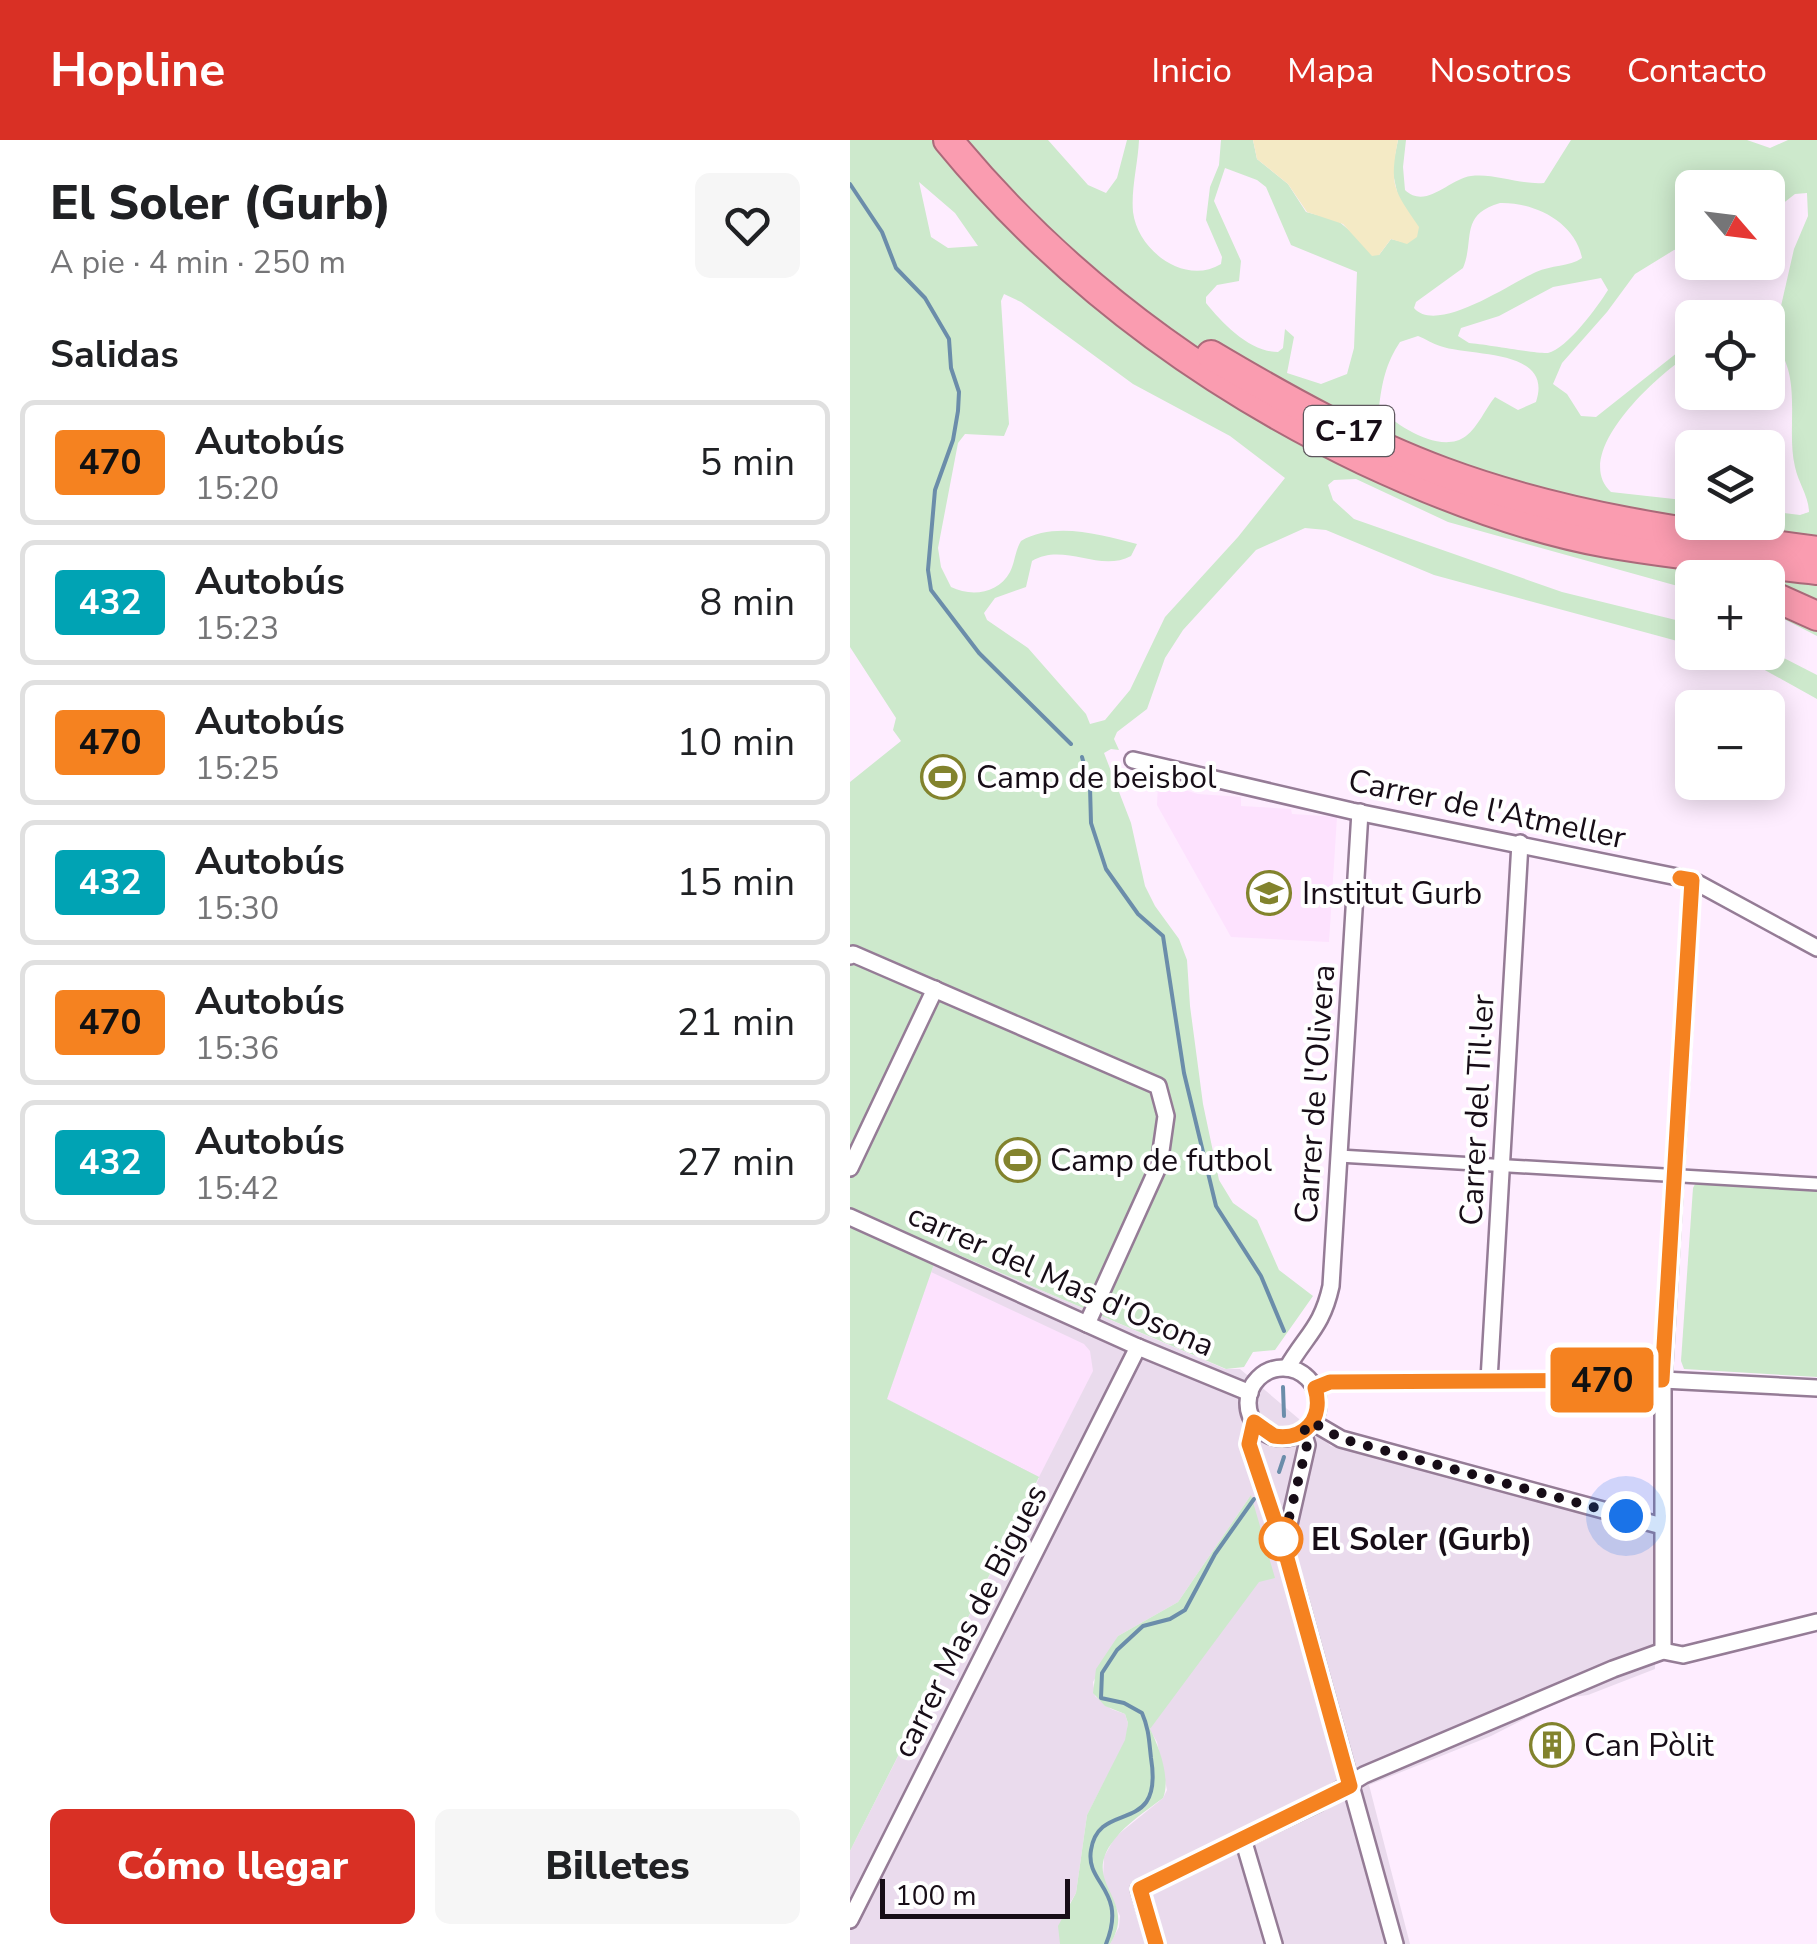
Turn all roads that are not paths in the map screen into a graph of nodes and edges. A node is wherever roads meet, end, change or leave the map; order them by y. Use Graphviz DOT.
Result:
graph roads {
  1 [pos="948,140"];
  2 [pos="966,140"];
  3 [pos="1606,542"];
  4 [pos="1817,551"];
  5 [pos="1675,567"];
  6 [pos="1817,570"];
  7 [pos="1785,602"];
  8 [pos="1817,616"];
  9 [pos="1133,760"];
  10 [pos="1360,812"];
  11 [pos="1520,843"];
  12 [pos="1692,880"];
  13 [pos="1817,948"];
  14 [pos="850,956"];
  15 [pos="935,989"];
  16 [pos="1339,1156"];
  17 [pos="1501,1166"];
  18 [pos="850,1168"];
  19 [pos="1674,1176"];
  20 [pos="1817,1184"];
  21 [pos="850,1217"];
  22 [pos="1087,1324"];
  23 [pos="1138,1347"];
  24 [pos="1287,1368"];
  25 [pos="1489,1380"];
  26 [pos="1662,1380"];
  27 [pos="1315,1388"];
  28 [pos="1817,1388"];
  29 [pos="1250,1393"];
  30 [pos="1254,1422"];
  31 [pos="1308,1427"];
  32 [pos="1662,1526"];
  33 [pos="1285,1551"];
  34 [pos="1817,1622"];
  35 [pos="1663,1651"];
  36 [pos="1350,1786"];
  37 [pos="1243,1839"];
  38 [pos="850,1920"];
  39 [pos="1156,1944"];
  40 [pos="1274,1944"];
  41 [pos="1395,1944"];
  1 -- 3 [label="highway, C-17"];
  2 -- 4 [label="highway, C-17"];
  3 -- 5 [label="highway"];
  3 -- 6 [label="highway, C-17"];
  7 -- 8 [label="highway"];
  9 -- 10 [label="street, Carrer de l'Atmeller"];
  10 -- 11 [label="street, Carrer de l'Atmeller"];
  10 -- 16 [label="street, Carrer de l'Olivera"];
  11 -- 12 [label="street, Carrer de l'Atmeller"];
  11 -- 17 [label="street, Carrer del Til·ler"];
  12 -- 13 [label="street, Carrer de l'Atmeller"];
  12 -- 19 [label="street"];
  14 -- 15 [label="street"];
  15 -- 18 [label="street"];
  15 -- 22 [label="street"];
  16 -- 17 [label="street"];
  16 -- 24 [label="street, Carrer de l'Olivera"];
  17 -- 19 [label="street"];
  17 -- 25 [label="street, Carrer del Til·ler"];
  19 -- 20 [label="street"];
  19 -- 26 [label="street"];
  21 -- 22 [label="street, carrer del Mas d'Osona"];
  22 -- 23 [label="street, carrer del Mas d'Osona"];
  23 -- 29 [label="street, carrer del Mas d'Osona"];
  23 -- 38 [label="street, carrer Mas de Bigues"];
  24 -- 27 [label="street"];
  24 -- 29 [label="street"];
  25 -- 26 [label="street"];
  25 -- 27 [label="street"];
  26 -- 28 [label="street"];
  26 -- 32 [label="street"];
  27 -- 31 [label="street"];
  29 -- 30 [label="street"];
  30 -- 31 [label="street"];
  30 -- 33 [label="street"];
  31 -- 32 [label="street"];
  31 -- 33 [label="street"];
  32 -- 35 [label="street"];
  33 -- 36 [label="street"];
  34 -- 35 [label="street"];
  35 -- 36 [label="street"];
  36 -- 37 [label="street"];
  36 -- 41 [label="street"];
  37 -- 39 [label="street"];
  37 -- 40 [label="street"];
}
